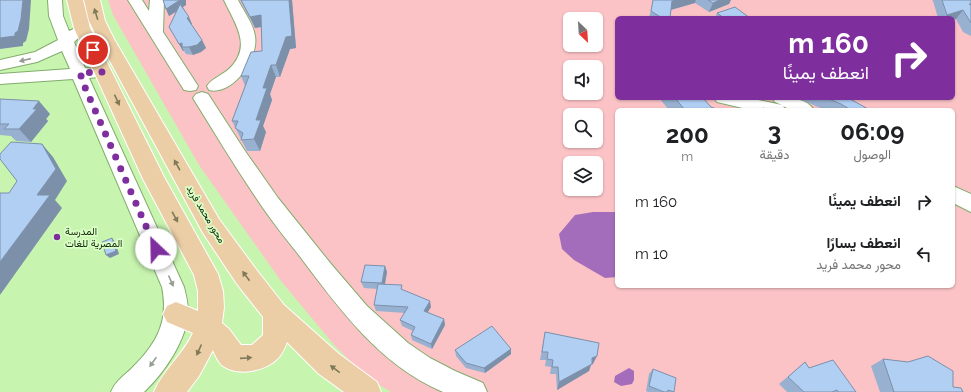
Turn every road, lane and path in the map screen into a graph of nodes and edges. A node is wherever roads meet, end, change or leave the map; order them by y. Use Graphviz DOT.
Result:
graph roads {
  1 [pos="55,0"];
  2 [pos="75,0"];
  3 [pos="92,0"];
  4 [pos="135,0"];
  5 [pos="157,0"];
  6 [pos="231,0"];
  7 [pos="156,31"];
  8 [pos="75,34"];
  9 [pos="48,54"];
  10 [pos="0,65"];
  11 [pos="103,72"];
  12 [pos="80,73"];
  13 [pos="54,75"];
  14 [pos="0,79"];
  15 [pos="202,90"];
  16 [pos="732,100"];
  17 [pos="785,100"];
  18 [pos="768,108"];
  19 [pos="801,108"];
  20 [pos="955,195"];
  21 [pos="971,204"];
  22 [pos="274,313"];
  23 [pos="176,314"];
  24 [pos="208,327"];
  25 [pos="124,392"];
  26 [pos="168,392"];
  27 [pos="367,392"];
  28 [pos="474,392"];
  1 -- 8 [label="street"];
  2 -- 8 [label="main road"];
  22 -- 3 [label="main road, محور محمد فريد, one-way"];
  4 -- 7 [label="street"];
  5 -- 7 [label="street"];
  6 -- 15 [label="street"];
  7 -- 15 [label="street"];
  8 -- 9 [label="street"];
  8 -- 11 [label="main road"];
  8 -- 12 [label="street"];
  9 -- 10 [label="street, one-way"];
  9 -- 13 [label="street"];
  11 -- 12 [label="street"];
  11 -- 24 [label="main road, one-way"];
  12 -- 13 [label="street"];
  12 -- 23 [label="street, one-way"];
  13 -- 14 [label="street"];
  15 -- 28 [label="street"];
  16 -- 18 [label="street"];
  17 -- 19 [label="street"];
  20 -- 21 [label="street"];
  24 -- 22 [label="main road, one-way"];
  27 -- 22 [label="main road, محور محمد فريد, one-way"];
  23 -- 24 [label="main road"];
  23 -- 25 [label="street, one-way"];
  24 -- 26 [label="main road, one-way"];
}
